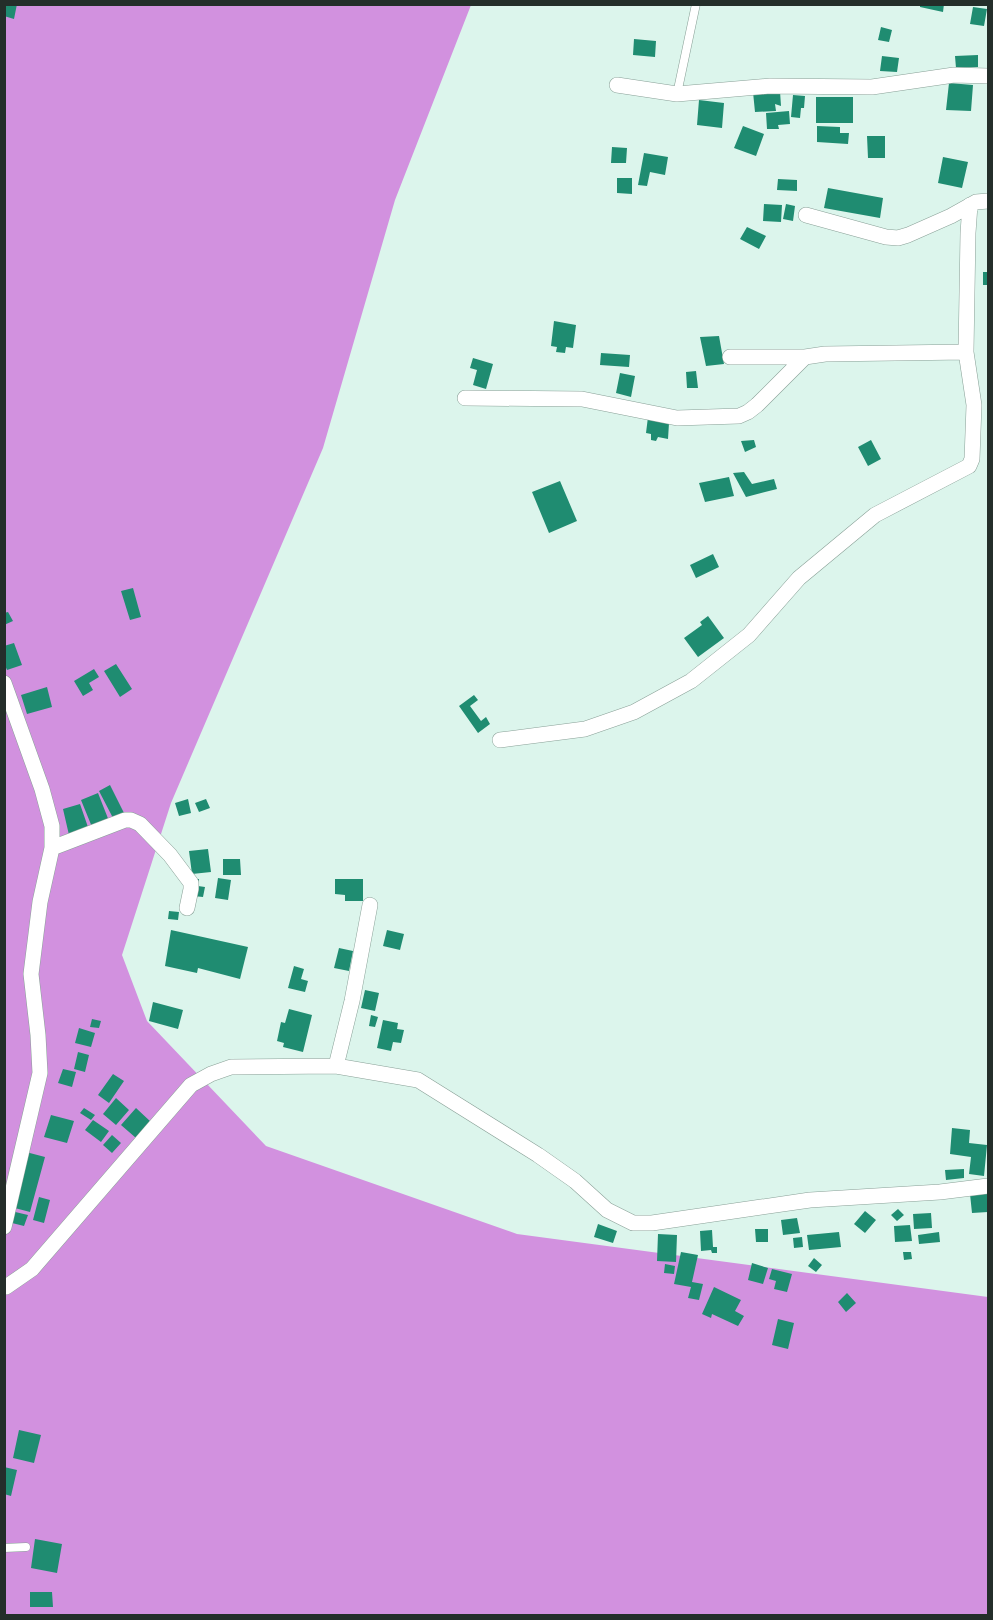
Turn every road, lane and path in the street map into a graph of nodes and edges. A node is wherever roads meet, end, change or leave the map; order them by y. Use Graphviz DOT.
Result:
graph roads {
  1 [pos="696,4"];
  2 [pos="988,76"];
  3 [pos="618,85"];
  4 [pos="678,94"];
  5 [pos="988,201"];
  6 [pos="970,205"];
  7 [pos="806,215"];
  8 [pos="966,351"];
  9 [pos="730,357"];
  10 [pos="805,357"];
  11 [pos="465,398"];
  12 [pos="981,405"];
  13 [pos="4,683"];
  14 [pos="500,740"];
  15 [pos="52,848"];
  16 [pos="370,905"];
  17 [pos="187,908"];
  18 [pos="336,1066"];
  19 [pos="988,1186"];
  20 [pos="4,1227"];
  21 [pos="5,1289"];
  22 [pos="26,1547"];
  23 [pos="4,1548"];
  1 -- 4 [label="lane"];
  2 -- 4 [label="street"];
  3 -- 4 [label="street"];
  5 -- 6 [label="street"];
  6 -- 7 [label="street"];
  6 -- 8 [label="street"];
  8 -- 10 [label="street"];
  8 -- 12 [label="street"];
  9 -- 10 [label="street"];
  10 -- 11 [label="street"];
  12 -- 14 [label="street"];
  13 -- 15 [label="street"];
  15 -- 17 [label="street"];
  15 -- 20 [label="street"];
  16 -- 18 [label="street"];
  18 -- 19 [label="street"];
  18 -- 21 [label="street"];
  22 -- 23 [label="lane"];
}
